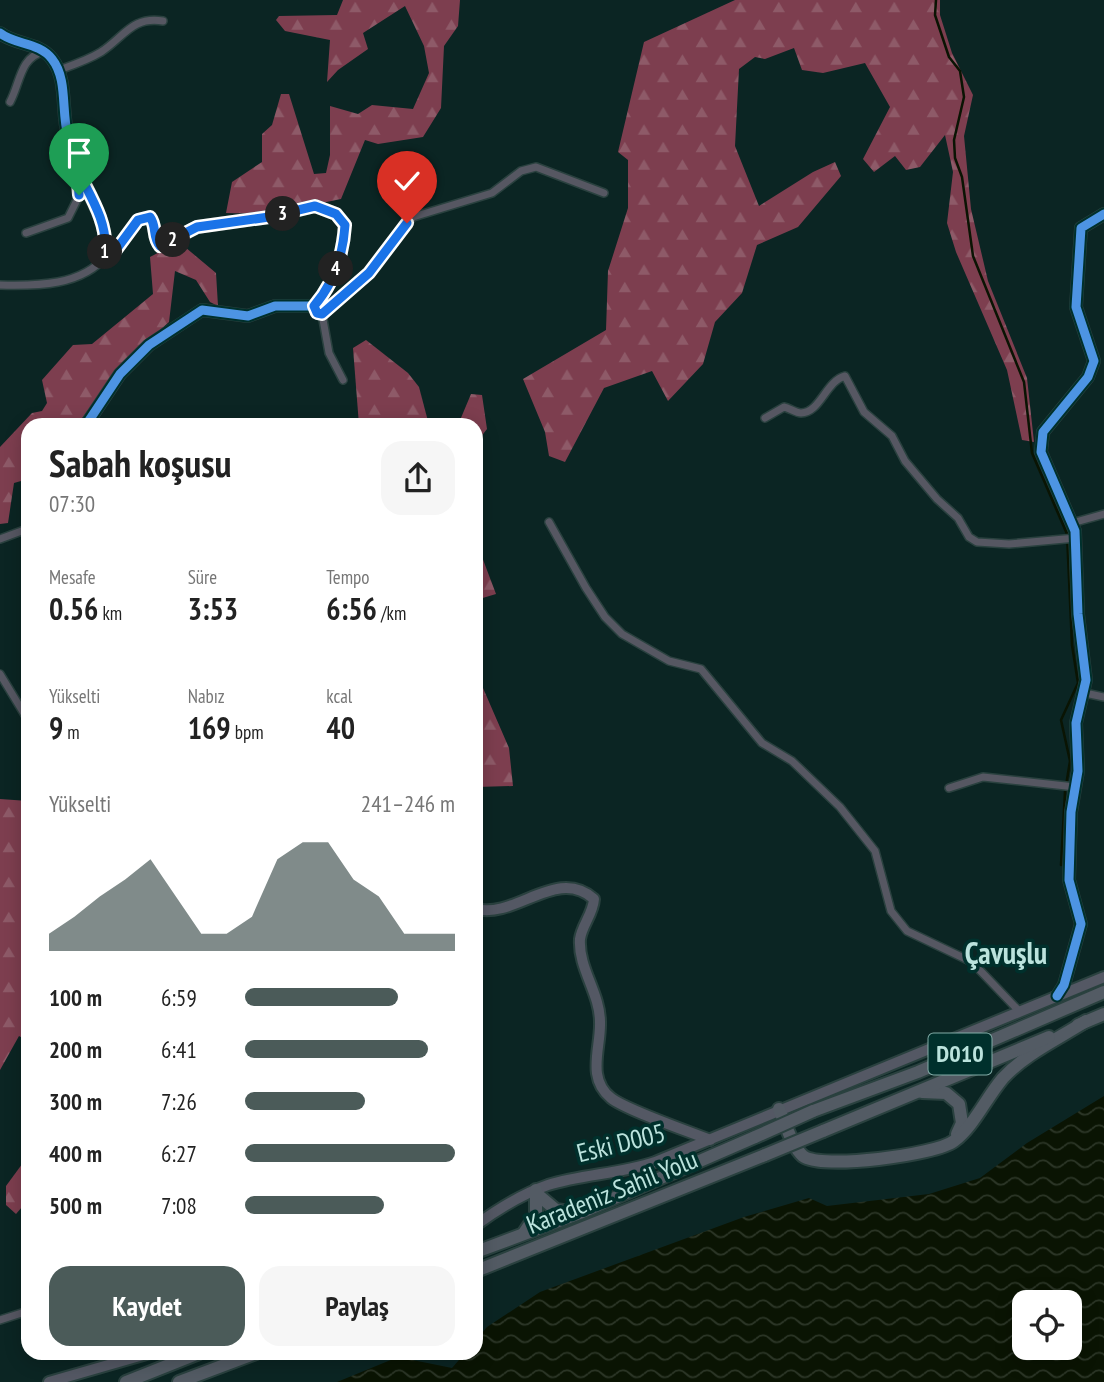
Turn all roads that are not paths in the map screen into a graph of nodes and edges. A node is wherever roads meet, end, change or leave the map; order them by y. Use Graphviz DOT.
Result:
graph roads {
  1 [pos="163,21"];
  2 [pos="0,33"];
  3 [pos="44,52"];
  4 [pos="59,70"];
  5 [pos="10,102"];
  6 [pos="77,169"];
  7 [pos="604,193"];
  8 [pos="1104,214"];
  9 [pos="26,233"];
  10 [pos="107,255"];
  11 [pos="0,285"];
  12 [pos="318,310"];
  13 [pos="343,380"];
  14 [pos="91,418"];
  15 [pos="765,418"];
  16 [pos="1104,514"];
  17 [pos="549,522"];
  18 [pos="1072,523"];
  19 [pos="21,531"];
  20 [pos="1076,538"];
  21 [pos="0,539"];
  22 [pos="0,674"];
  23 [pos="1085,693"];
  24 [pos="1104,697"];
  25 [pos="21,708"];
  26 [pos="1075,787"];
  27 [pos="948,788"];
  28 [pos="483,909"];
  29 [pos="1104,977"];
  30 [pos="1104,992"];
  31 [pos="1057,996"];
  32 [pos="1019,1011"];
  33 [pos="1104,1014"];
  34 [pos="1086,1021"];
  35 [pos="914,1092"];
  36 [pos="779,1109"];
  37 [pos="710,1140"];
  38 [pos="945,1147"];
  39 [pos="536,1192"];
  40 [pos="580,1213"];
  41 [pos="483,1221"];
  42 [pos="521,1236"];
  43 [pos="483,1250"];
  44 [pos="483,1268"];
  45 [pos="21,1313"];
  46 [pos="0,1320"];
  47 [pos="126,1360"];
  48 [pos="182,1360"];
  49 [pos="237,1360"];
  50 [pos="49,1382"];
  51 [pos="126,1382"];
  52 [pos="179,1382"];
  1 -- 4 [label="street"];
  2 -- 3 [label="street"];
  3 -- 4 [label="street"];
  3 -- 5 [label="street"];
  4 -- 6 [label="street"];
  6 -- 9 [label="street"];
  6 -- 10 [label="street"];
  7 -- 12 [label="street"];
  8 -- 18 [label="street"];
  10 -- 11 [label="street"];
  10 -- 12 [label="street"];
  12 -- 13 [label="street"];
  12 -- 14 [label="street"];
  15 -- 20 [label="street"];
  16 -- 18 [label="street"];
  17 -- 32 [label="street"];
  18 -- 20 [label="street"];
  19 -- 21 [label="street"];
  20 -- 23 [label="street"];
  22 -- 25 [label="street"];
  23 -- 24 [label="street"];
  23 -- 26 [label="street"];
  26 -- 27 [label="street"];
  26 -- 31 [label="street"];
  28 -- 37 [label="street"];
  29 -- 31 [label="street, Eski D005"];
  30 -- 40 [label="highway, D010, bridge"];
  31 -- 32 [label="street, Eski D005"];
  32 -- 36 [label="street, Eski D005"];
  33 -- 34 [label="highway, D010"];
  34 -- 35 [label="highway, D010"];
  34 -- 38 [label="highway"];
  35 -- 38 [label="highway"];
  35 -- 44 [label="highway, Karadeniz Sahil Yolu / D010, bridge"];
  36 -- 37 [label="street, Eski D005"];
  36 -- 38 [label="highway"];
  37 -- 39 [label="street, Eski D005"];
  39 -- 40 [label="highway"];
  39 -- 41 [label="street, Eski D005"];
  39 -- 42 [label="highway"];
  40 -- 42 [label="highway, D010"];
  42 -- 43 [label="highway, Karadeniz Sahil Yolu / D010"];
  45 -- 46 [label="street"];
  47 -- 50 [label="street"];
  48 -- 51 [label="highway"];
  49 -- 52 [label="highway"];
}
